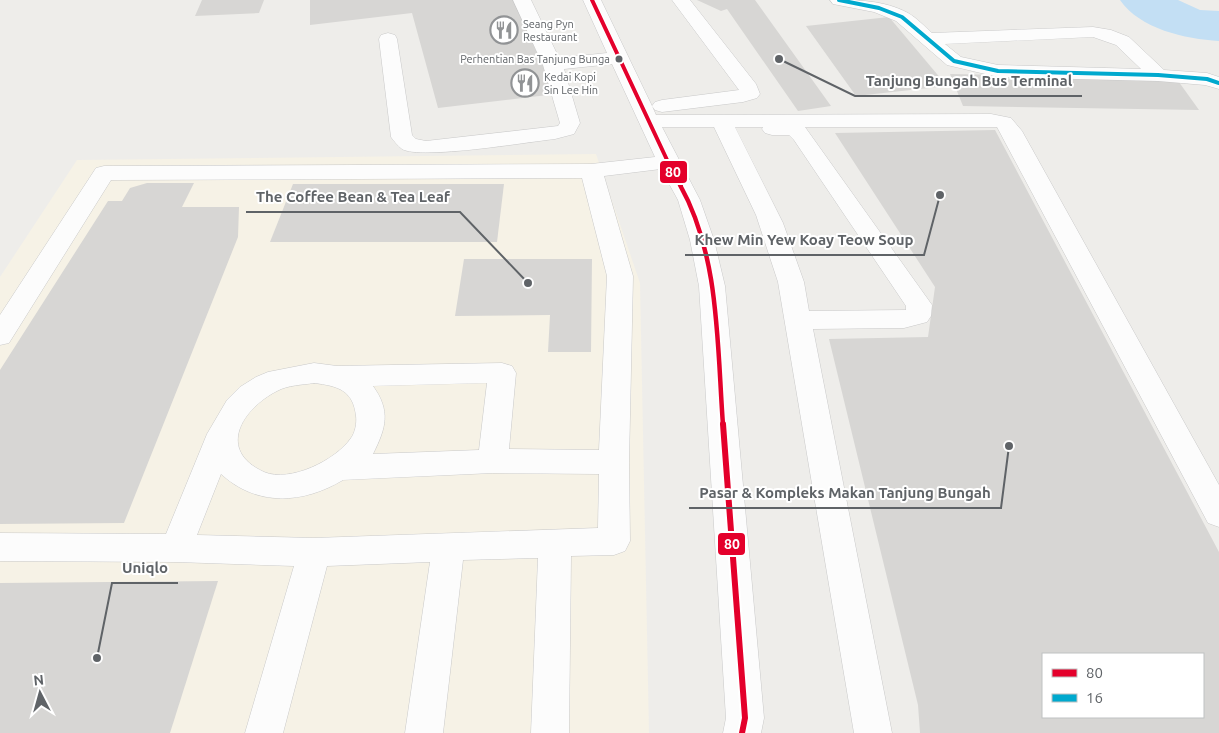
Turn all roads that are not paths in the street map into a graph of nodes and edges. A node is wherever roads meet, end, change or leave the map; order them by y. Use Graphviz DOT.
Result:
graph roads {
  1 [pos="522,0"];
  2 [pos="592,0"];
  3 [pos="681,0"];
  4 [pos="839,0"];
  5 [pos="388,39"];
  6 [pos="929,39"];
  7 [pos="619,56"];
  8 [pos="553,65"];
  9 [pos="1158,75"];
  10 [pos="1219,83"];
  11 [pos="646,115"];
  12 [pos="726,130"];
  13 [pos="668,162"];
  14 [pos="591,171"];
  15 [pos="799,320"];
  16 [pos="0,336"];
  17 [pos="337,376"];
  18 [pos="223,431"];
  19 [pos="493,460"];
  20 [pos="614,462"];
  21 [pos="339,468"];
  22 [pos="1219,514"];
  23 [pos="555,543"];
  24 [pos="0,547"];
  25 [pos="448,547"];
  26 [pos="176,548"];
  27 [pos="314,552"];
  28 [pos="746,728"];
  29 [pos="264,733"];
  30 [pos="424,733"];
  31 [pos="550,733"];
  32 [pos="873,733"];
  1 -- 8 [label="street"];
  2 -- 7 [label="street"];
  3 -- 11 [label="street"];
  4 -- 6 [label="street"];
  5 -- 8 [label="street"];
  6 -- 9 [label="street"];
  6 -- 9 [label="street"];
  7 -- 8 [label="street"];
  7 -- 11 [label="street"];
  9 -- 10 [label="street"];
  11 -- 12 [label="street"];
  11 -- 13 [label="street"];
  12 -- 15 [label="street"];
  12 -- 15 [label="street"];
  12 -- 22 [label="street"];
  13 -- 14 [label="street"];
  13 -- 28 [label="street"];
  14 -- 16 [label="street"];
  14 -- 20 [label="street"];
  15 -- 32 [label="street"];
  17 -- 18 [label="street"];
  17 -- 19 [label="street"];
  17 -- 21 [label="street"];
  18 -- 21 [label="street"];
  18 -- 26 [label="street"];
  19 -- 20 [label="street"];
  19 -- 21 [label="street"];
  20 -- 23 [label="street"];
  23 -- 25 [label="street"];
  23 -- 31 [label="street"];
  24 -- 26 [label="street"];
  25 -- 27 [label="street"];
  25 -- 30 [label="street"];
  26 -- 27 [label="street"];
  27 -- 29 [label="street"];
}
